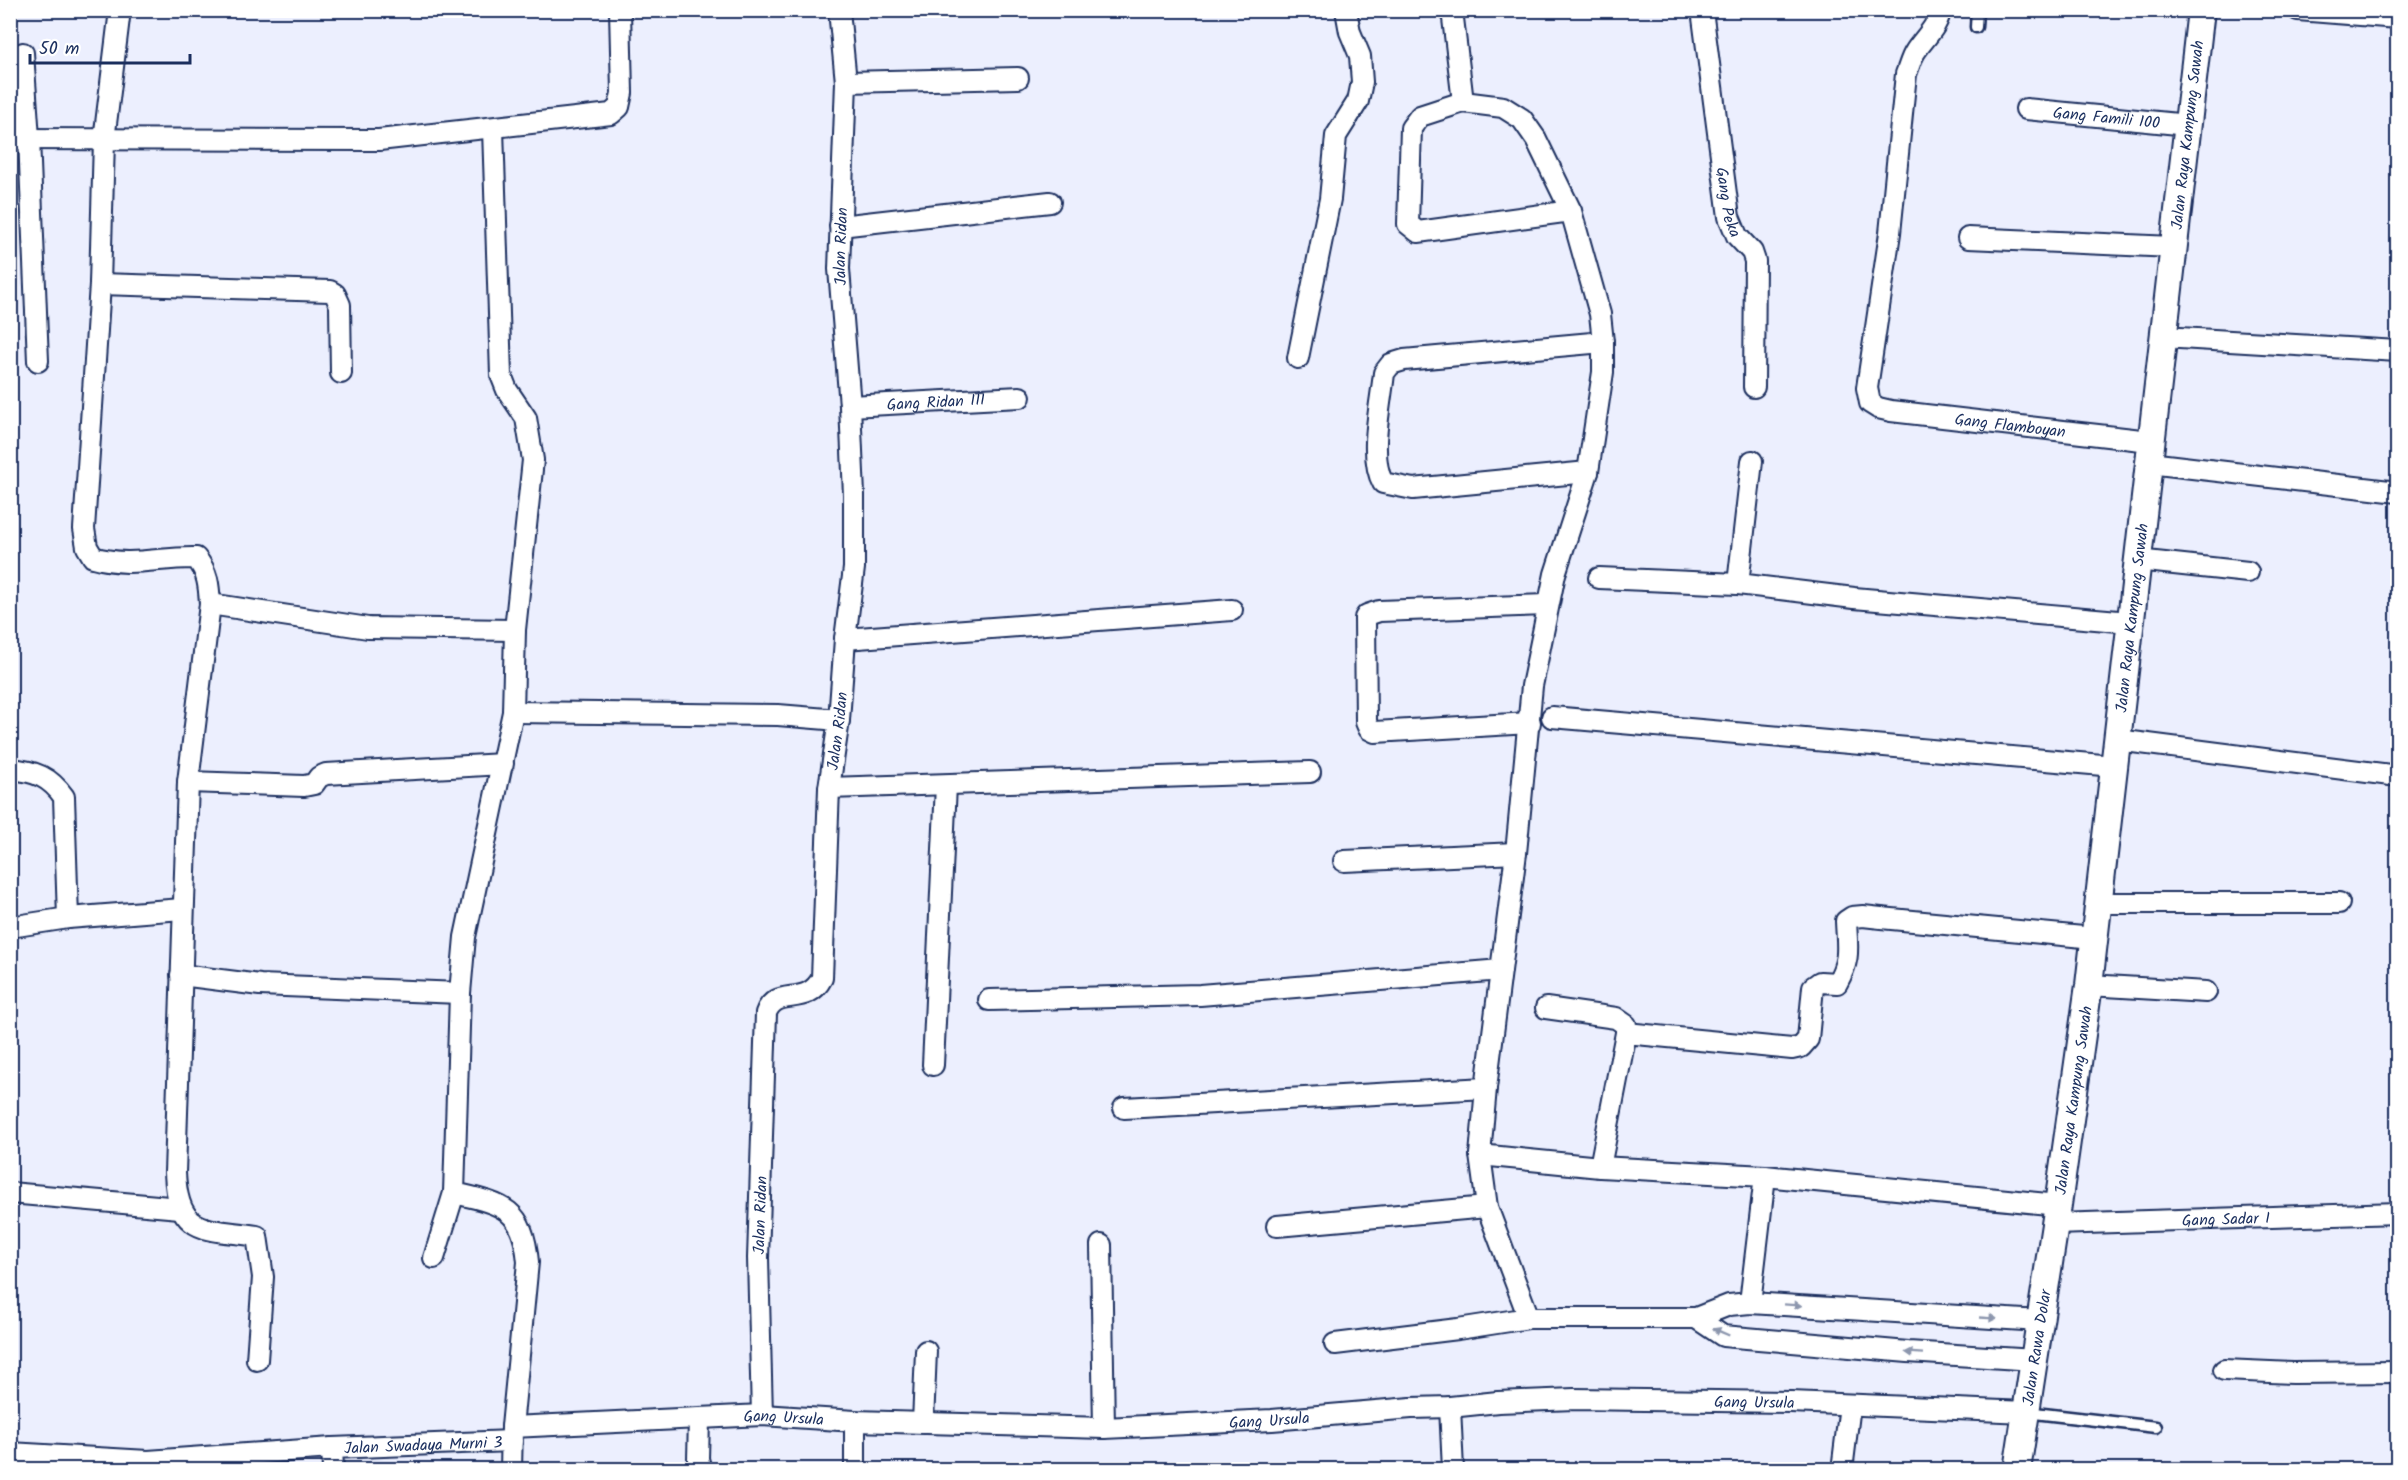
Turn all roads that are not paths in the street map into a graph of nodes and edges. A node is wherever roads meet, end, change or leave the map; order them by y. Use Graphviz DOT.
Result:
graph roads {
  1 [pos="120,10"];
  2 [pos="620,10"];
  3 [pos="839,10"];
  4 [pos="1346,10"];
  5 [pos="1452,10"];
  6 [pos="1702,10"];
  7 [pos="1940,10"];
  8 [pos="1977,10"];
  9 [pos="2201,10"];
  10 [pos="2298,10"];
  11 [pos="2397,18"];
  12 [pos="1976,27"];
  13 [pos="23,53"];
  14 [pos="1018,78"];
  15 [pos="846,82"];
  16 [pos="1462,102"];
  17 [pos="2026,109"];
  18 [pos="2188,125"];
  19 [pos="493,129"];
  20 [pos="20,139"];
  21 [pos="104,140"];
  22 [pos="1050,202"];
  23 [pos="1571,211"];
  24 [pos="840,225"];
  25 [pos="1968,238"];
  26 [pos="2173,247"];
  27 [pos="100,284"];
  28 [pos="2163,337"];
  29 [pos="1603,342"];
  30 [pos="2397,351"];
  31 [pos="1298,358"];
  32 [pos="38,361"];
  33 [pos="341,373"];
  34 [pos="1754,387"];
  35 [pos="1020,397"];
  36 [pos="850,406"];
  37 [pos="2149,452"];
  38 [pos="1752,461"];
  39 [pos="1588,472"];
  40 [pos="2397,492"];
  41 [pos="2138,560"];
  42 [pos="2248,572"];
  43 [pos="1599,578"];
  44 [pos="1738,584"];
  45 [pos="210,604"];
  46 [pos="1547,605"];
  47 [pos="1232,610"];
  48 [pos="2130,622"];
  49 [pos="515,630"];
  50 [pos="845,639"];
  51 [pos="513,712"];
  52 [pos="1552,717"];
  53 [pos="839,720"];
  54 [pos="1530,723"];
  55 [pos="2117,740"];
  56 [pos="503,764"];
  57 [pos="2114,766"];
  58 [pos="11,768"];
  59 [pos="1310,771"];
  60 [pos="2397,776"];
  61 [pos="188,782"];
  62 [pos="946,785"];
  63 [pos="829,789"];
  64 [pos="1516,853"];
  65 [pos="1344,861"];
  66 [pos="2097,903"];
  67 [pos="2339,903"];
  68 [pos="182,909"];
  69 [pos="68,918"];
  70 [pos="10,927"];
  71 [pos="2094,938"];
  72 [pos="1501,970"];
  73 [pos="181,975"];
  74 [pos="2089,985"];
  75 [pos="2206,992"];
  76 [pos="460,993"];
  77 [pos="989,1000"];
  78 [pos="1546,1008"];
  79 [pos="1626,1034"];
  80 [pos="933,1065"];
  81 [pos="1486,1088"];
  82 [pos="1124,1108"];
  83 [pos="1480,1155"];
  84 [pos="1600,1167"];
  85 [pos="1765,1176"];
  86 [pos="10,1193"];
  87 [pos="454,1193"];
  88 [pos="1487,1207"];
  89 [pos="180,1208"];
  90 [pos="2397,1213"];
  91 [pos="2057,1215"];
  92 [pos="1277,1226"];
  93 [pos="1101,1245"];
  94 [pos="434,1258"];
  95 [pos="1750,1303"];
  96 [pos="1529,1318"];
  97 [pos="1696,1318"];
  98 [pos="2040,1321"];
  99 [pos="1335,1344"];
  100 [pos="926,1351"];
  101 [pos="257,1360"];
  102 [pos="2035,1360"];
  103 [pos="2224,1371"];
  104 [pos="2397,1372"];
  105 [pos="1850,1405"];
  106 [pos="1450,1407"];
  107 [pos="2026,1412"];
  108 [pos="762,1415"];
  109 [pos="699,1419"];
  110 [pos="855,1421"];
  111 [pos="923,1423"];
  112 [pos="2156,1427"];
  113 [pos="1104,1428"];
  114 [pos="512,1434"];
  115 [pos="332,1448"];
  116 [pos="10,1453"];
  117 [pos="333,1470"];
  118 [pos="511,1470"];
  119 [pos="701,1470"];
  120 [pos="855,1470"];
  121 [pos="1453,1470"];
  122 [pos="1842,1470"];
  123 [pos="2017,1470"];
  1 -- 21 [label="street"];
  2 -- 19 [label="street"];
  3 -- 15 [label="street, Jalan Ridan"];
  4 -- 31 [label="street"];
  5 -- 16 [label="street"];
  6 -- 34 [label="street, Gang Peka"];
  7 -- 37 [label="street, Gang Flamboyan"];
  8 -- 12 [label="lane"];
  9 -- 18 [label="street, Jalan Raya Kampung Sawah"];
  10 -- 11 [label="street"];
  13 -- 20 [label="street"];
  14 -- 15 [label="street"];
  15 -- 24 [label="street, Jalan Ridan"];
  16 -- 23 [label="street"];
  16 -- 23 [label="street"];
  17 -- 18 [label="street, Gang Famili 100"];
  18 -- 26 [label="street, Jalan Raya Kampung Sawah"];
  19 -- 21 [label="street"];
  19 -- 49 [label="street"];
  20 -- 21 [label="street"];
  20 -- 32 [label="street"];
  21 -- 27 [label="street"];
  22 -- 24 [label="street"];
  23 -- 29 [label="street"];
  24 -- 36 [label="street, Jalan Ridan"];
  25 -- 26 [label="street"];
  26 -- 28 [label="street, Jalan Raya Kampung Sawah"];
  27 -- 33 [label="street"];
  27 -- 45 [label="street"];
  28 -- 30 [label="street"];
  28 -- 37 [label="street, Jalan Raya Kampung Sawah"];
  29 -- 39 [label="street"];
  29 -- 39 [label="street"];
  35 -- 36 [label="street, Gang Ridan III"];
  36 -- 50 [label="street, Jalan Ridan"];
  37 -- 40 [label="street, Gang Flamboyan"];
  37 -- 41 [label="street, Jalan Raya Kampung Sawah"];
  38 -- 44 [label="street"];
  39 -- 46 [label="street"];
  41 -- 42 [label="street"];
  41 -- 48 [label="street, Jalan Raya Kampung Sawah"];
  43 -- 44 [label="street"];
  44 -- 48 [label="street"];
  45 -- 49 [label="street"];
  45 -- 61 [label="street"];
  46 -- 54 [label="street"];
  46 -- 54 [label="street"];
  47 -- 50 [label="street"];
  48 -- 55 [label="street, Jalan Raya Kampung Sawah"];
  49 -- 51 [label="street"];
  50 -- 53 [label="street, Jalan Ridan"];
  51 -- 53 [label="street"];
  51 -- 56 [label="street"];
  52 -- 57 [label="street"];
  53 -- 63 [label="street, Jalan Ridan"];
  54 -- 64 [label="street"];
  55 -- 57 [label="street, Jalan Raya Kampung Sawah"];
  55 -- 60 [label="street"];
  56 -- 61 [label="street"];
  56 -- 76 [label="street"];
  57 -- 66 [label="street, Jalan Raya Kampung Sawah"];
  58 -- 69 [label="street"];
  59 -- 62 [label="street"];
  61 -- 68 [label="street"];
  62 -- 63 [label="street"];
  62 -- 80 [label="street"];
  63 -- 108 [label="street, Jalan Ridan"];
  64 -- 65 [label="street"];
  64 -- 72 [label="street"];
  66 -- 67 [label="street"];
  66 -- 71 [label="street, Jalan Raya Kampung Sawah"];
  68 -- 69 [label="street"];
  68 -- 73 [label="street"];
  69 -- 70 [label="street"];
  71 -- 74 [label="street, Jalan Raya Kampung Sawah"];
  71 -- 79 [label="street"];
  72 -- 77 [label="street"];
  72 -- 81 [label="street"];
  73 -- 76 [label="street"];
  73 -- 89 [label="street"];
  74 -- 75 [label="street"];
  74 -- 91 [label="street, Jalan Raya Kampung Sawah"];
  76 -- 87 [label="street"];
  78 -- 79 [label="street"];
  79 -- 84 [label="street"];
  81 -- 82 [label="street"];
  81 -- 83 [label="street"];
  83 -- 84 [label="street, Gang Sadar I"];
  83 -- 88 [label="street"];
  84 -- 85 [label="street, Gang Sadar I"];
  85 -- 91 [label="street, Gang Sadar I"];
  85 -- 95 [label="street"];
  86 -- 89 [label="street"];
  87 -- 94 [label="street"];
  87 -- 114 [label="street"];
  88 -- 92 [label="street"];
  88 -- 96 [label="street"];
  89 -- 101 [label="street"];
  90 -- 91 [label="street, Gang Sadar I"];
  91 -- 98 [label="street, Jalan Rawa Dolar"];
  93 -- 113 [label="street"];
  95 -- 97 [label="street"];
  95 -- 98 [label="street, one-way"];
  96 -- 97 [label="street"];
  96 -- 99 [label="street"];
  102 -- 97 [label="street, one-way"];
  98 -- 102 [label="street, Jalan Rawa Dolar"];
  100 -- 111 [label="street"];
  102 -- 107 [label="street, Jalan Rawa Dolar"];
  103 -- 104 [label="street"];
  105 -- 106 [label="street, Gang Ursula"];
  105 -- 107 [label="street, Gang Ursula"];
  105 -- 122 [label="street"];
  106 -- 113 [label="street, Gang Ursula"];
  106 -- 121 [label="street"];
  107 -- 112 [label="lane"];
  107 -- 123 [label="street, Jalan Rawa Dolar"];
  108 -- 109 [label="street, Gang Ursula"];
  108 -- 110 [label="street, Gang Ursula"];
  109 -- 114 [label="street, Gang Ursula"];
  109 -- 119 [label="street"];
  110 -- 111 [label="street, Gang Ursula"];
  110 -- 120 [label="street"];
  111 -- 113 [label="street, Gang Ursula"];
  114 -- 115 [label="street, Jalan Swadaya Murni 3"];
  114 -- 118 [label="street"];
  115 -- 116 [label="street, Jalan Swadaya Murni 3"];
  115 -- 117 [label="street"];
}
